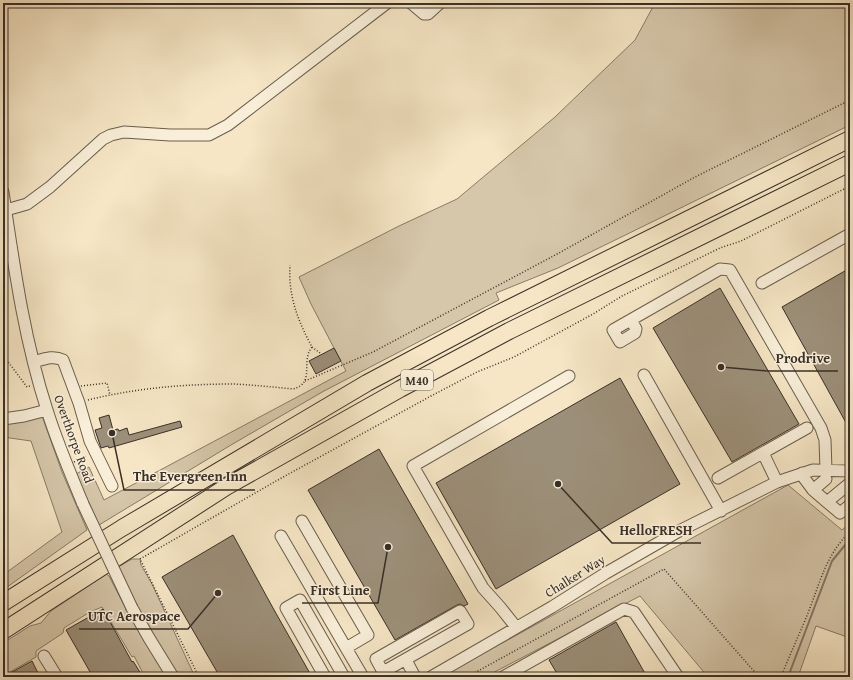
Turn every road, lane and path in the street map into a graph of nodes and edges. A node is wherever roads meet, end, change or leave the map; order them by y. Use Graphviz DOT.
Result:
graph roads {
  1 [pos="387,3"];
  2 [pos="411,3"];
  3 [pos="440,3"];
  4 [pos="850,100"];
  5 [pos="850,139"];
  6 [pos="850,163"];
  7 [pos="850,186"];
  8 [pos="3,192"];
  9 [pos="6,210"];
  10 [pos="850,234"];
  11 [pos="290,265"];
  12 [pos="762,283"];
  13 [pos="631,320"];
  14 [pos="312,347"];
  15 [pos="320,353"];
  16 [pos="3,355"];
  17 [pos="34,362"];
  18 [pos="644,375"];
  19 [pos="569,376"];
  20 [pos="305,381"];
  21 [pos="40,383"];
  22 [pos="74,388"];
  23 [pos="110,395"];
  24 [pos="79,403"];
  25 [pos="47,410"];
  26 [pos="3,419"];
  27 [pos="808,428"];
  28 [pos="763,453"];
  29 [pos="88,455"];
  30 [pos="67,465"];
  31 [pos="850,471"];
  32 [pos="802,473"];
  33 [pos="826,474"];
  34 [pos="718,478"];
  35 [pos="777,482"];
  36 [pos="850,483"];
  37 [pos="112,486"];
  38 [pos="813,490"];
  39 [pos="828,502"];
  40 [pos="850,505"];
  41 [pos="722,511"];
  42 [pos="302,521"];
  43 [pos="850,532"];
  44 [pos="281,536"];
  45 [pos="3,603"];
  46 [pos="516,627"];
  47 [pos="3,632"];
  48 [pos="346,648"];
  49 [pos="44,656"];
  50 [pos="406,660"];
  51 [pos="57,677"];
  52 [pos="173,677"];
  53 [pos="199,677"];
  54 [pos="325,677"];
  55 [pos="344,677"];
  56 [pos="363,677"];
  57 [pos="415,677"];
  58 [pos="431,677"];
  59 [pos="467,677"];
  60 [pos="503,677"];
  61 [pos="678,677"];
  62 [pos="759,677"];
  63 [pos="776,677"];
  1 -- 9 [label="street"];
  2 -- 3 [label="street"];
  4 -- 20 [label="path"];
  5 -- 45 [label="highway, M40"];
  6 -- 47 [label="highway, M40"];
  7 -- 53 [label="path"];
  8 -- 9 [label="street, Overthorpe Road"];
  9 -- 17 [label="street, Overthorpe Road"];
  10 -- 12 [label="street"];
  11 -- 14 [label="path"];
  13 -- 33 [label="street"];
  14 -- 15 [label="path"];
  14 -- 20 [label="path"];
  16 -- 21 [label="path"];
  17 -- 21 [label="street, Overthorpe Road"];
  17 -- 22 [label="street"];
  18 -- 41 [label="street"];
  19 -- 46 [label="street"];
  20 -- 23 [label="path"];
  21 -- 25 [label="street, Overthorpe Road"];
  22 -- 23 [label="path"];
  22 -- 24 [label="street"];
  23 -- 24 [label="path"];
  24 -- 37 [label="street"];
  25 -- 26 [label="street"];
  25 -- 30 [label="street, Overthorpe Road"];
  27 -- 28 [label="street"];
  28 -- 34 [label="street"];
  28 -- 35 [label="street"];
  29 -- 30 [label="path"];
  30 -- 52 [label="street, Overthorpe Road, bridge"];
  31 -- 33 [label="street, Chalker Way"];
  32 -- 33 [label="street, Chalker Way"];
  32 -- 35 [label="street, Chalker Way"];
  32 -- 38 [label="street"];
  33 -- 38 [label="street"];
  35 -- 41 [label="street, Chalker Way"];
  36 -- 39 [label="street"];
  38 -- 39 [label="street"];
  39 -- 40 [label="street"];
  41 -- 46 [label="street, Chalker Way"];
  42 -- 48 [label="street"];
  43 -- 63 [label="path"];
  44 -- 48 [label="street"];
  46 -- 58 [label="street, Chalker Way"];
  48 -- 56 [label="street"];
  49 -- 51 [label="street"];
  50 -- 50 [label="street"];
  50 -- 57 [label="street"];
  54 -- 55 [label="street"];
  59 -- 62 [label="path"];
  60 -- 61 [label="street"];
}
